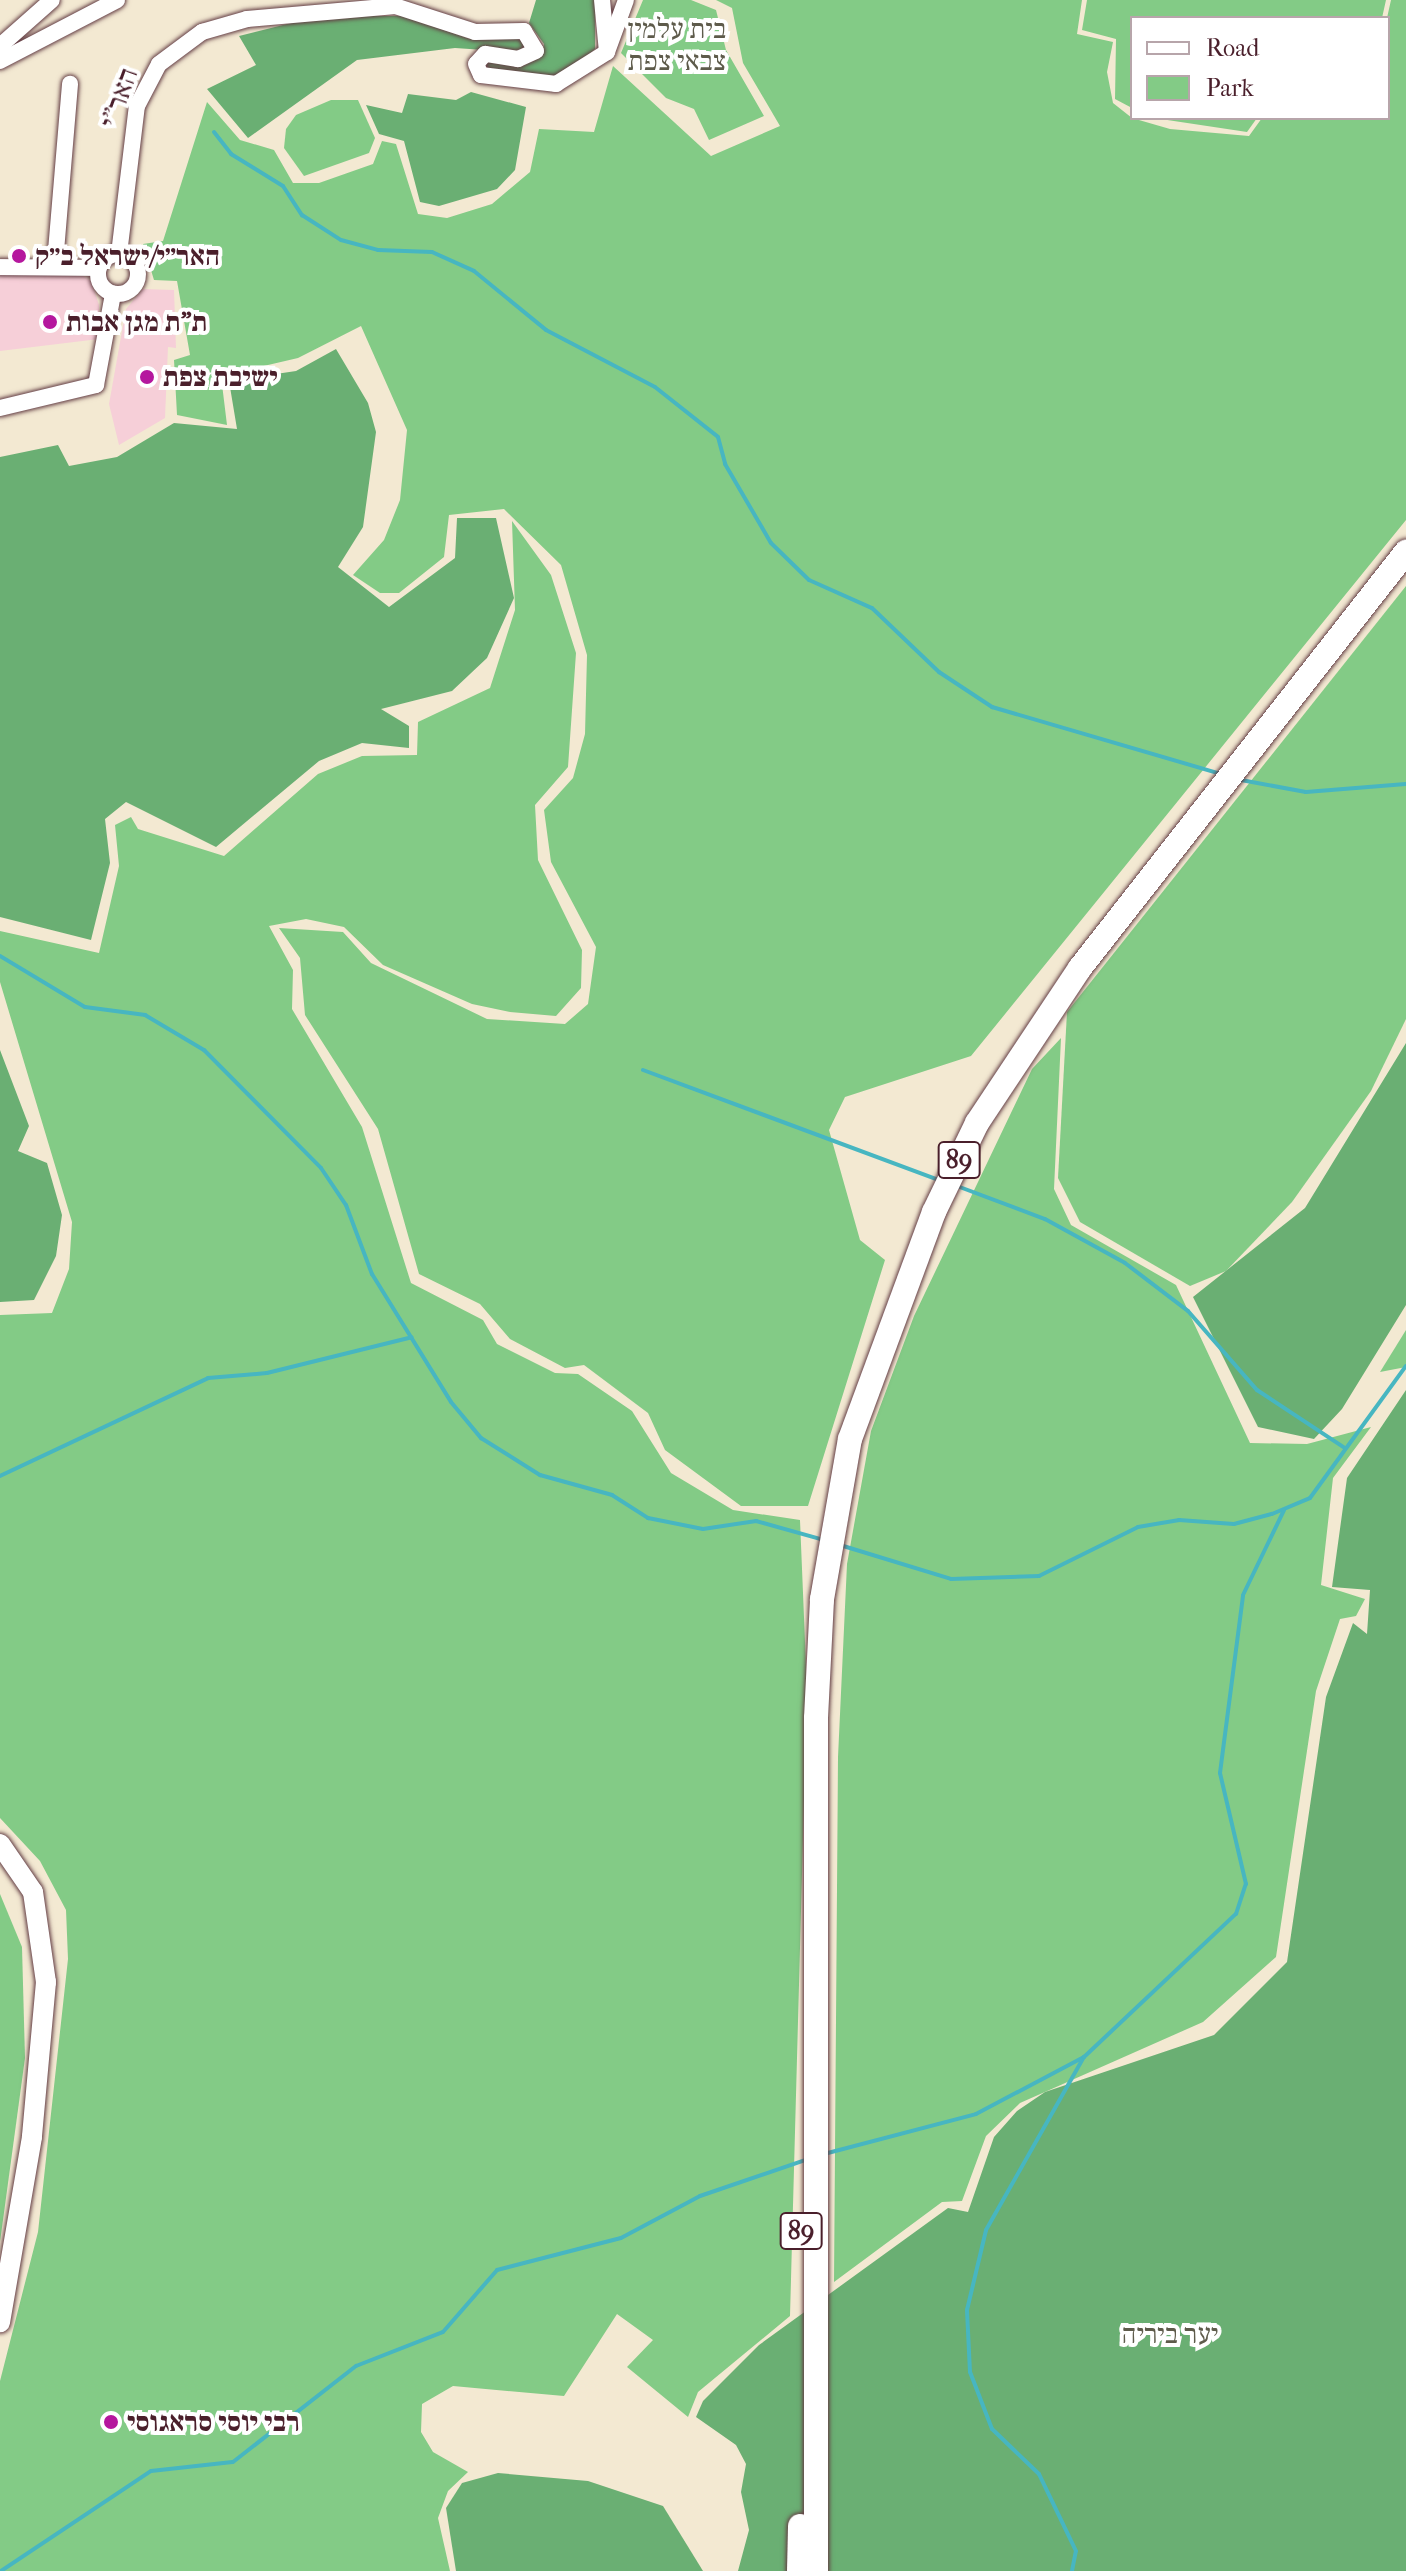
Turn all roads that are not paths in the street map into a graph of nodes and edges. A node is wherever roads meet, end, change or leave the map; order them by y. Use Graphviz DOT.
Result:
graph roads {
  1 [pos="52,0"];
  2 [pos="117,0"];
  3 [pos="602,0"];
  4 [pos="626,0"];
  5 [pos="0,46"];
  6 [pos="607,52"];
  7 [pos="0,61"];
  8 [pos="70,84"];
  9 [pos="119,254"];
  10 [pos="55,263"];
  11 [pos="0,267"];
  12 [pos="98,268"];
  13 [pos="113,294"];
  14 [pos="0,408"];
  15 [pos="1406,552"];
  16 [pos="0,1844"];
  17 [pos="816,1892"];
  18 [pos="0,2322"];
  19 [pos="799,2571"];
  20 [pos="816,2571"];
  1 -- 5 [label="street"];
  2 -- 7 [label="street"];
  3 -- 6 [label="street"];
  4 -- 6 [label="street"];
  6 -- 9 [label="street, האר\"י"];
  8 -- 10 [label="street"];
  9 -- 12 [label="street"];
  9 -- 13 [label="street"];
  10 -- 11 [label="street"];
  10 -- 12 [label="street"];
  12 -- 13 [label="street"];
  13 -- 14 [label="street"];
  15 -- 17 [label="highway, 89"];
  16 -- 18 [label="main road"];
  17 -- 19 [label="highway, 89"];
  17 -- 20 [label="highway, 89"];
}
